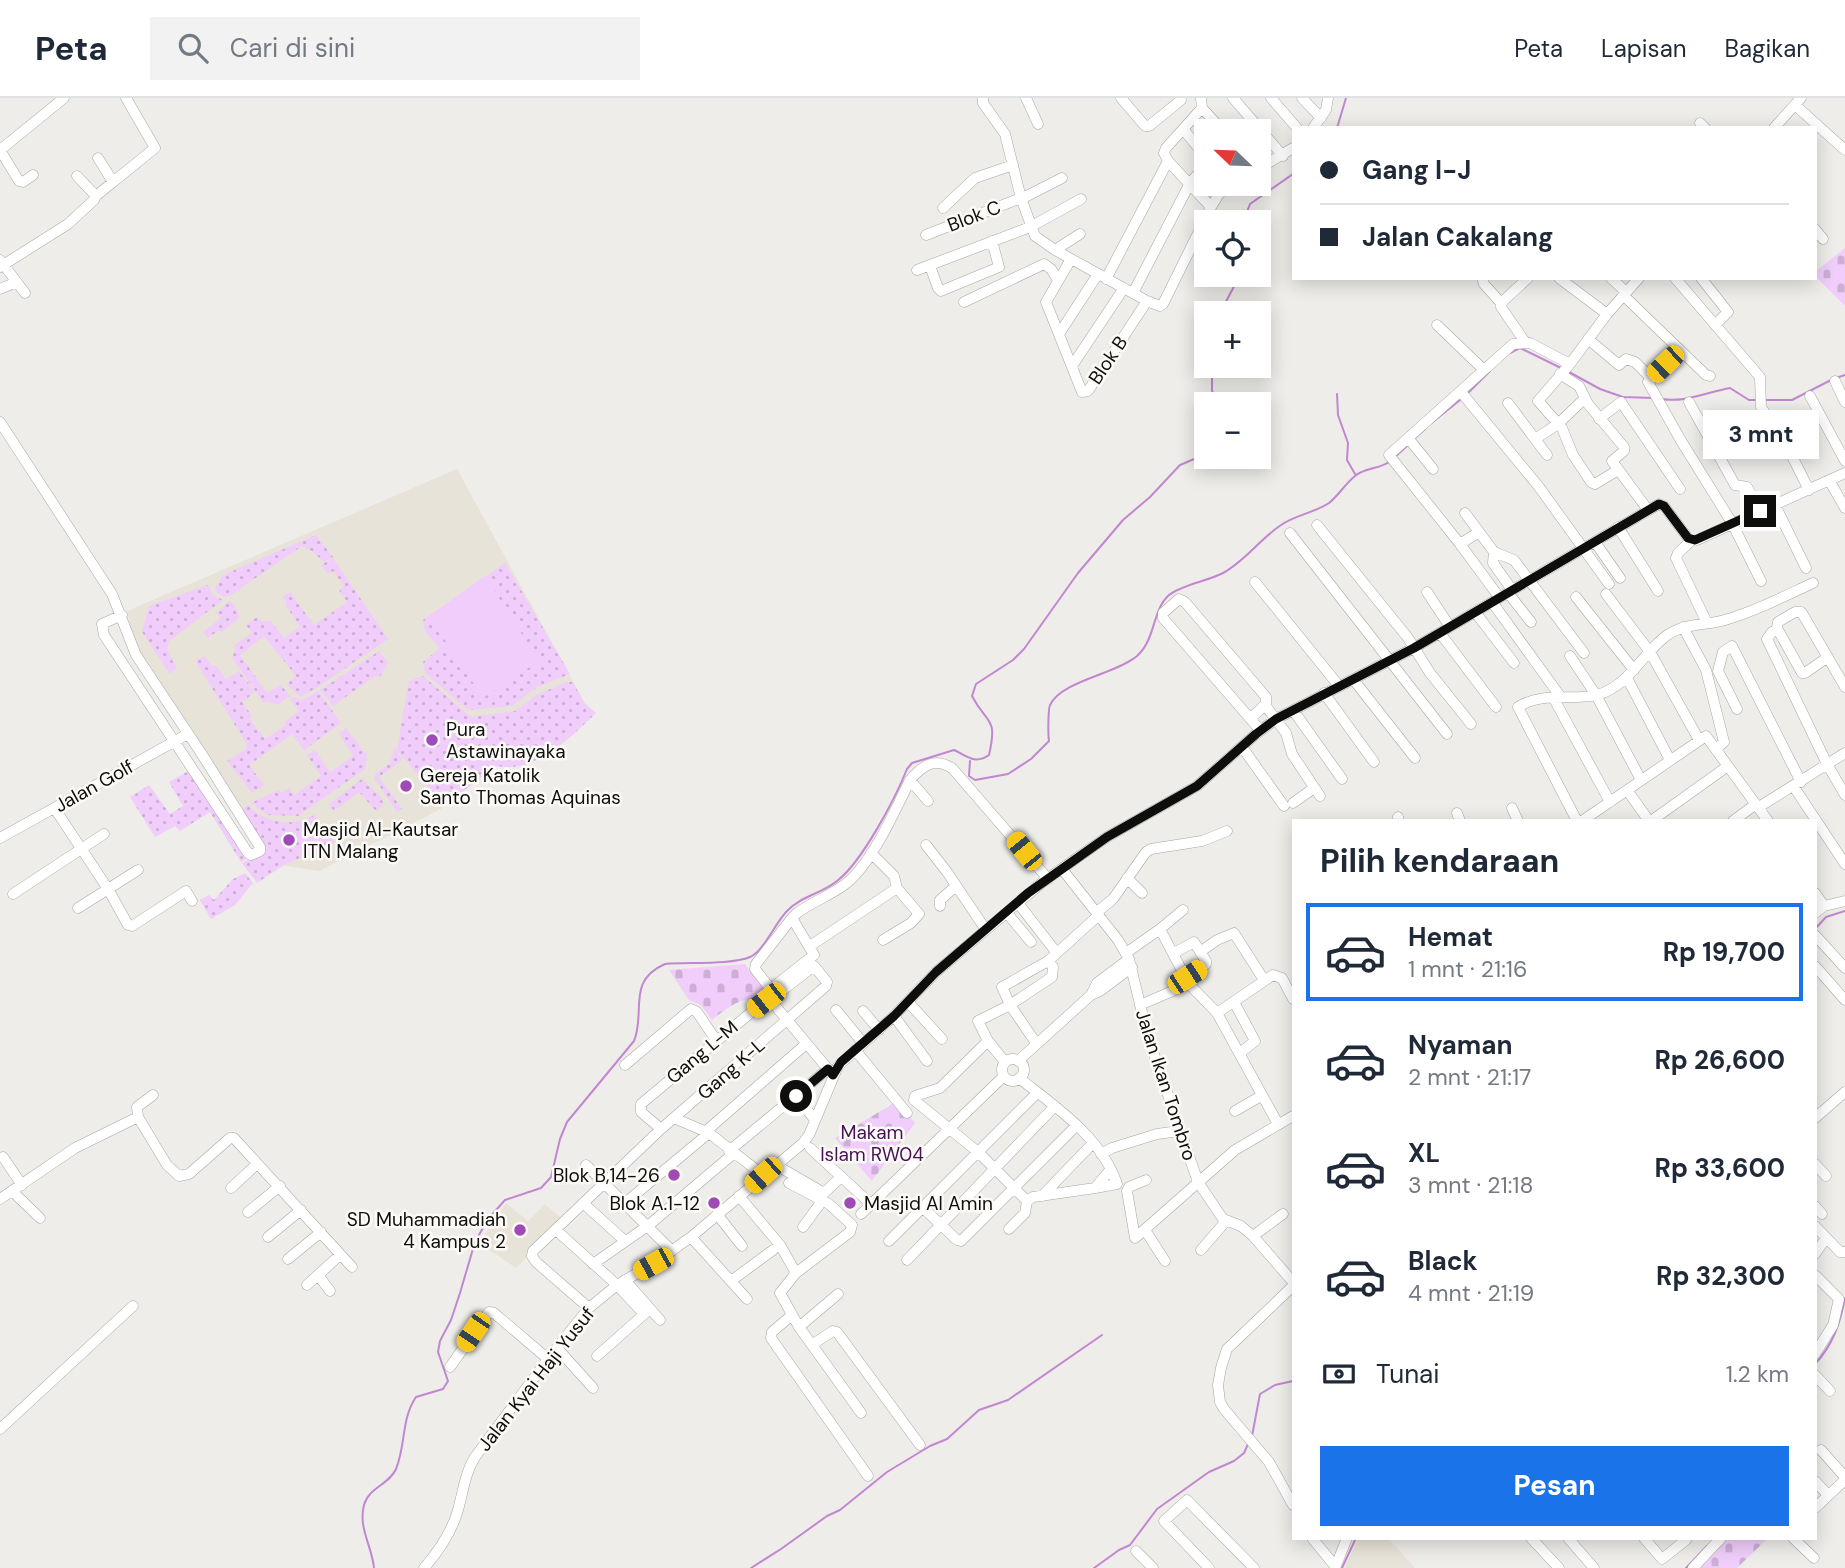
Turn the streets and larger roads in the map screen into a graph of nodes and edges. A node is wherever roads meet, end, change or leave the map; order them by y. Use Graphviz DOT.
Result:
graph roads {
  1 [pos="64,98"];
  2 [pos="126,98"];
  3 [pos="983,98"];
  4 [pos="1026,98"];
  5 [pos="1121,98"];
  6 [pos="1233,98"];
  7 [pos="1271,98"];
  8 [pos="1302,98"];
  9 [pos="1328,98"];
  10 [pos="1181,100"];
  11 [pos="1798,102"];
  12 [pos="1202,103"];
  13 [pos="1321,118"];
  14 [pos="1214,119"];
  15 [pos="1038,124"];
  16 [pos="1295,126"];
  17 [pos="1315,126"];
  18 [pos="1776,126"];
  19 [pos="1183,129"];
  20 [pos="1194,142"];
  21 [pos="1844,144"];
  22 [pos="1292,149"];
  23 [pos="1283,156"];
  24 [pos="98,158"];
  25 [pos="1168,162"];
  26 [pos="1271,162"];
  27 [pos="1013,165"];
  28 [pos="33,175"];
  29 [pos="76,176"];
  30 [pos="1062,178"];
  31 [pos="1194,178"];
  32 [pos="113,182"];
  33 [pos="1190,183"];
  34 [pos="1218,196"];
  35 [pos="96,197"];
  36 [pos="1021,199"];
  37 [pos="1081,199"];
  38 [pos="1211,207"];
  39 [pos="943,208"];
  40 [pos="1030,227"];
  41 [pos="1817,232"];
  42 [pos="1080,234"];
  43 [pos="926,235"];
  44 [pos="1822,239"];
  45 [pos="992,242"];
  46 [pos="1055,250"];
  47 [pos="1071,259"];
  48 [pos="1,264"];
  49 [pos="930,265"];
  50 [pos="917,270"];
  51 [pos="1102,276"];
  52 [pos="1058,280"];
  53 [pos="1483,280"];
  54 [pos="1526,280"];
  55 [pos="1562,280"];
  56 [pos="1613,280"];
  57 [pos="1637,280"];
  58 [pos="1677,280"];
  59 [pos="1703,280"];
  60 [pos="17,282"];
  61 [pos="0,289"];
  62 [pos="1129,291"];
  63 [pos="25,293"];
  64 [pos="1625,294"];
  65 [pos="1147,301"];
  66 [pos="964,302"];
  67 [pos="1501,303"];
  68 [pos="1607,314"];
  69 [pos="1437,325"];
  70 [pos="1715,325"];
  71 [pos="1059,334"];
  72 [pos="1588,339"];
  73 [pos="1525,342"];
  74 [pos="1680,350"];
  75 [pos="1072,366"];
  76 [pos="1564,369"];
  77 [pos="1484,370"];
  78 [pos="1710,376"];
  79 [pos="1651,378"];
  80 [pos="1835,381"];
  81 [pos="1464,395"];
  82 [pos="1810,396"];
  83 [pos="1585,398"];
  84 [pos="1689,402"];
  85 [pos="1845,402"];
  86 [pos="1508,403"];
  87 [pos="1599,419"];
  88 [pos="0,422"];
  89 [pos="1558,424"];
  90 [pos="4,435"];
  91 [pos="1535,439"];
  92 [pos="1411,442"];
  93 [pos="1547,455"];
  94 [pos="1845,461"];
  95 [pos="1433,470"];
  96 [pos="1618,470"];
  97 [pos="1845,473"];
  98 [pos="1829,480"];
  99 [pos="1680,489"];
  100 [pos="1809,490"];
  101 [pos="1776,505"];
  102 [pos="1845,508"];
  103 [pos="1648,510"];
  104 [pos="1760,511"];
  105 [pos="1465,513"];
  106 [pos="1732,523"];
  107 [pos="1317,525"];
  108 [pos="1618,527"];
  109 [pos="1479,532"];
  110 [pos="1290,533"];
  111 [pos="1692,540"];
  112 [pos="1595,542"];
  113 [pos="1460,544"];
  114 [pos="1583,548"];
  115 [pos="1494,552"];
  116 [pos="1806,568"];
  117 [pos="1620,578"];
  118 [pos="1529,580"];
  119 [pos="1761,581"];
  120 [pos="1255,583"];
  121 [pos="1813,583"];
  122 [pos="1658,590"];
  123 [pos="1427,592"];
  124 [pos="1503,596"];
  125 [pos="1576,597"];
  126 [pos="1475,612"];
  127 [pos="122,615"];
  128 [pos="1705,617"];
  129 [pos="1531,622"];
  130 [pos="1450,627"];
  131 [pos="1683,627"];
  132 [pos="1772,632"];
  133 [pos="1440,633"];
  134 [pos="1414,648"];
  135 [pos="1650,652"];
  136 [pos="1584,653"];
  137 [pos="1570,656"];
  138 [pos="1828,657"];
  139 [pos="1390,659"];
  140 [pos="1514,663"];
  141 [pos="1630,674"];
  142 [pos="1353,679"];
  143 [pos="1339,686"];
  144 [pos="1845,687"];
  145 [pos="1324,693"];
  146 [pos="1596,695"];
  147 [pos="1557,696"];
  148 [pos="1265,705"];
  149 [pos="1496,707"];
  150 [pos="1737,709"];
  151 [pos="1289,712"];
  152 [pos="1251,718"];
  153 [pos="1276,719"];
  154 [pos="1471,724"];
  155 [pos="1260,730"];
  156 [pos="188,734"];
  157 [pos="1447,734"];
  158 [pos="1703,738"];
  159 [pos="176,740"];
  160 [pos="1242,747"];
  161 [pos="1716,749"];
  162 [pos="1845,753"];
  163 [pos="1415,758"];
  164 [pos="1671,760"];
  165 [pos="1374,762"];
  166 [pos="1826,764"];
  167 [pos="1728,766"];
  168 [pos="1342,779"];
  169 [pos="910,780"];
  170 [pos="1641,780"];
  171 [pos="1797,785"];
  172 [pos="1627,790"];
  173 [pos="1845,795"];
  174 [pos="928,801"];
  175 [pos="1610,802"];
  176 [pos="1758,805"];
  177 [pos="1513,808"];
  178 [pos="55,809"];
  179 [pos="1517,819"];
  180 [pos="1576,819"];
  181 [pos="1585,819"];
  182 [pos="1649,819"];
  183 [pos="1653,819"];
  184 [pos="1736,819"];
  185 [pos="1767,819"];
  186 [pos="1227,831"];
  187 [pos="104,834"];
  188 [pos="0,838"];
  189 [pos="926,845"];
  190 [pos="81,849"];
  191 [pos="871,853"];
  192 [pos="881,862"];
  193 [pos="1845,864"];
  194 [pos="1062,869"];
  195 [pos="138,870"];
  196 [pos="853,876"];
  197 [pos="1127,878"];
  198 [pos="1048,879"];
  199 [pos="956,886"];
  200 [pos="897,888"];
  201 [pos="108,889"];
  202 [pos="1142,893"];
  203 [pos="13,894"];
  204 [pos="192,901"];
  205 [pos="1845,901"];
  206 [pos="1018,903"];
  207 [pos="940,906"];
  208 [pos="78,908"];
  209 [pos="1819,910"];
  210 [pos="1183,911"];
  211 [pos="1007,913"];
  212 [pos="1098,913"];
  213 [pos="792,918"];
  214 [pos="986,929"];
  215 [pos="1160,929"];
  216 [pos="1817,937"];
  217 [pos="883,940"];
  218 [pos="1031,942"];
  219 [pos="810,947"];
  220 [pos="1056,952"];
  221 [pos="1200,952"];
  222 [pos="1174,953"];
  223 [pos="1129,960"];
  224 [pos="1048,961"];
  225 [pos="1817,968"];
  226 [pos="1845,968"];
  227 [pos="1264,979"];
  228 [pos="1188,980"];
  229 [pos="1292,997"];
  230 [pos="1845,998"];
  231 [pos="768,1000"];
  232 [pos="908,1002"];
  233 [pos="1234,1002"];
  234 [pos="1010,1005"];
  235 [pos="1140,1005"];
  236 [pos="836,1010"];
  237 [pos="863,1011"];
  238 [pos="1217,1013"];
  239 [pos="894,1016"];
  240 [pos="787,1020"];
  241 [pos="879,1030"];
  242 [pos="942,1039"];
  243 [pos="716,1040"];
  244 [pos="988,1041"];
  245 [pos="1036,1043"];
  246 [pos="806,1044"];
  247 [pos="859,1047"];
  248 [pos="1240,1053"];
  249 [pos="927,1061"];
  250 [pos="1018,1061"];
  251 [pos="1005,1062"];
  252 [pos="625,1065"];
  253 [pos="830,1072"];
  254 [pos="1003,1076"];
  255 [pos="1019,1079"];
  256 [pos="1845,1092"];
  257 [pos="1037,1093"];
  258 [pos="153,1095"];
  259 [pos="796,1096"];
  260 [pos="1261,1096"];
  261 [pos="1055,1106"];
  262 [pos="1235,1111"];
  263 [pos="906,1112"];
  264 [pos="1817,1116"];
  265 [pos="138,1117"];
  266 [pos="1292,1117"];
  267 [pos="674,1118"];
  268 [pos="815,1120"];
  269 [pos="1278,1124"];
  270 [pos="1076,1126"];
  271 [pos="661,1129"];
  272 [pos="950,1129"];
  273 [pos="1179,1131"];
  274 [pos="707,1133"];
  275 [pos="234,1139"];
  276 [pos="1093,1143"];
  277 [pos="810,1148"];
  278 [pos="978,1152"];
  279 [pos="731,1153"];
  280 [pos="1101,1154"];
  281 [pos="3,1157"];
  282 [pos="257,1164"];
  283 [pos="586,1165"];
  284 [pos="776,1165"];
  285 [pos="208,1166"];
  286 [pos="1817,1166"];
  287 [pos="995,1168"];
  288 [pos="1110,1170"];
  289 [pos="763,1175"];
  290 [pos="1826,1176"];
  291 [pos="841,1177"];
  292 [pos="1146,1181"];
  293 [pos="603,1182"];
  294 [pos="1198,1182"];
  295 [pos="789,1183"];
  296 [pos="22,1185"];
  297 [pos="280,1186"];
  298 [pos="1116,1186"];
  299 [pos="1013,1187"];
  300 [pos="231,1188"];
  301 [pos="1094,1188"];
  302 [pos="12,1191"];
  303 [pos="1127,1191"];
  304 [pos="739,1196"];
  305 [pos="1042,1196"];
  306 [pos="0,1199"];
  307 [pos="822,1201"];
  308 [pos="1027,1201"];
  309 [pos="583,1203"];
  310 [pos="625,1203"];
  311 [pos="872,1205"];
  312 [pos="922,1207"];
  313 [pos="301,1210"];
  314 [pos="248,1212"];
  315 [pos="717,1214"];
  316 [pos="862,1214"];
  317 [pos="1283,1214"];
  318 [pos="40,1218"];
  319 [pos="1226,1221"];
  320 [pos="649,1225"];
  321 [pos="941,1225"];
  322 [pos="803,1227"];
  323 [pos="1009,1229"];
  324 [pos="1817,1229"];
  325 [pos="556,1230"];
  326 [pos="1145,1231"];
  327 [pos="321,1232"];
  328 [pos="1253,1236"];
  329 [pos="268,1237"];
  330 [pos="691,1237"];
  331 [pos="1826,1238"];
  332 [pos="625,1241"];
  333 [pos="889,1241"];
  334 [pos="742,1246"];
  335 [pos="773,1250"];
  336 [pos="1201,1250"];
  337 [pos="672,1251"];
  338 [pos="1817,1251"];
  339 [pos="1845,1252"];
  340 [pos="340,1255"];
  341 [pos="288,1259"];
  342 [pos="907,1260"];
  343 [pos="1165,1261"];
  344 [pos="593,1264"];
  345 [pos="352,1267"];
  346 [pos="796,1273"];
  347 [pos="318,1275"];
  348 [pos="1817,1277"];
  349 [pos="731,1281"];
  350 [pos="621,1283"];
  351 [pos="1292,1283"];
  352 [pos="307,1285"];
  353 [pos="1292,1285"];
  354 [pos="330,1291"];
  355 [pos="838,1294"];
  356 [pos="1842,1298"];
  357 [pos="747,1299"];
  358 [pos="133,1306"];
  359 [pos="589,1308"];
  360 [pos="647,1312"];
  361 [pos="792,1315"];
  362 [pos="660,1321"];
  363 [pos="799,1327"];
  364 [pos="1818,1341"];
  365 [pos="813,1344"];
  366 [pos="557,1348"];
  367 [pos="597,1356"];
  368 [pos="548,1359"];
  369 [pos="450,1367"];
  370 [pos="1817,1377"];
  371 [pos="593,1388"];
  372 [pos="1830,1391"];
  373 [pos="861,1413"];
  374 [pos="0,1429"];
  375 [pos="920,1445"];
  376 [pos="1821,1450"];
  377 [pos="868,1476"];
  378 [pos="1817,1483"];
  379 [pos="1844,1483"];
  380 [pos="1828,1495"];
  381 [pos="1292,1503"];
  382 [pos="1817,1506"];
  383 [pos="1314,1540"];
  384 [pos="1346,1540"];
  385 [pos="1533,1540"];
  386 [pos="1568,1540"];
  387 [pos="1646,1540"];
  388 [pos="1686,1540"];
  389 [pos="1719,1540"];
  390 [pos="1795,1540"];
  391 [pos="1136,1551"];
  392 [pos="1814,1558"];
  393 [pos="1587,1566"];
  394 [pos="1335,1567"];
  395 [pos="424,1568"];
  396 [pos="1153,1568"];
  397 [pos="1209,1568"];
  398 [pos="1254,1568"];
  399 [pos="1559,1568"];
  400 [pos="1693,1568"];
  1 -- 28 [label="street"];
  2 -- 32 [label="street"];
  3 -- 27 [label="street"];
  4 -- 15 [label="street"];
  5 -- 10 [label="street"];
  6 -- 23 [label="street"];
  7 -- 16 [label="street"];
  8 -- 13 [label="street"];
  9 -- 13 [label="street"];
  11 -- 18 [label="street"];
  11 -- 21 [label="street"];
  12 -- 14 [label="street"];
  12 -- 19 [label="street"];
  13 -- 17 [label="street"];
  19 -- 20 [label="street"];
  19 -- 25 [label="street"];
  22 -- 23 [label="street"];
  23 -- 26 [label="street"];
  24 -- 32 [label="street"];
  25 -- 33 [label="street"];
  25 -- 51 [label="street"];
  27 -- 36 [label="street"];
  27 -- 39 [label="street"];
  29 -- 35 [label="street"];
  30 -- 36 [label="street, Blok C"];
  31 -- 33 [label="street, Blok B"];
  32 -- 35 [label="street"];
  33 -- 38 [label="street"];
  33 -- 62 [label="street, Blok B"];
  34 -- 38 [label="street"];
  35 -- 48 [label="street"];
  36 -- 40 [label="street"];
  36 -- 43 [label="street, Blok C"];
  37 -- 40 [label="street, Blok C"];
  38 -- 65 [label="street"];
  40 -- 45 [label="street, Blok C"];
  40 -- 46 [label="street"];
  41 -- 44 [label="street"];
  42 -- 46 [label="street"];
  45 -- 49 [label="street, Blok C"];
  45 -- 49 [label="street"];
  46 -- 47 [label="street"];
  47 -- 51 [label="street"];
  47 -- 52 [label="street, Blok B"];
  48 -- 60 [label="street"];
  49 -- 50 [label="street, Blok C"];
  51 -- 62 [label="street"];
  51 -- 71 [label="street"];
  52 -- 66 [label="street"];
  52 -- 71 [label="street, Blok B"];
  53 -- 67 [label="street"];
  54 -- 67 [label="street"];
  55 -- 68 [label="street"];
  56 -- 64 [label="street"];
  57 -- 64 [label="street"];
  58 -- 70 [label="street"];
  59 -- 70 [label="street"];
  60 -- 61 [label="street"];
  60 -- 63 [label="street"];
  62 -- 65 [label="street"];
  62 -- 75 [label="street, Blok B"];
  64 -- 68 [label="street"];
  64 -- 74 [label="street"];
  65 -- 75 [label="street, Blok B"];
  67 -- 73 [label="street"];
  68 -- 72 [label="street"];
  69 -- 77 [label="street"];
  70 -- 100 [label="street"];
  71 -- 75 [label="street, Blok B"];
  72 -- 76 [label="street"];
  72 -- 79 [label="street"];
  73 -- 76 [label="street"];
  73 -- 77 [label="street"];
  74 -- 78 [label="street"];
  74 -- 79 [label="street"];
  76 -- 83 [label="street"];
  76 -- 89 [label="street"];
  77 -- 81 [label="street"];
  79 -- 106 [label="street"];
  80 -- 85 [label="street"];
  81 -- 92 [label="street"];
  81 -- 114 [label="street"];
  82 -- 94 [label="street"];
  83 -- 87 [label="street"];
  83 -- 89 [label="street"];
  84 -- 104 [label="street"];
  86 -- 91 [label="street"];
  87 -- 96 [label="street"];
  87 -- 99 [label="street"];
  88 -- 90 [label="street"];
  89 -- 91 [label="street"];
  89 -- 96 [label="street"];
  90 -- 127 [label="street"];
  91 -- 93 [label="street"];
  92 -- 95 [label="street"];
  92 -- 113 [label="street"];
  96 -- 103 [label="street"];
  97 -- 98 [label="street"];
  98 -- 100 [label="street"];
  98 -- 102 [label="street"];
  100 -- 101 [label="street"];
  101 -- 104 [label="street"];
  101 -- 116 [label="street"];
  103 -- 108 [label="street"];
  103 -- 111 [label="street"];
  104 -- 106 [label="street"];
  105 -- 109 [label="street"];
  106 -- 111 [label="street"];
  106 -- 119 [label="street"];
  107 -- 134 [label="street"];
  108 -- 112 [label="street"];
  108 -- 122 [label="street"];
  109 -- 113 [label="street"];
  109 -- 115 [label="street"];
  110 -- 139 [label="street"];
  111 -- 128 [label="street"];
  112 -- 114 [label="street"];
  112 -- 117 [label="street"];
  113 -- 124 [label="street"];
  114 -- 118 [label="street"];
  114 -- 135 [label="street"];
  115 -- 118 [label="street"];
  115 -- 124 [label="street"];
  118 -- 124 [label="street"];
  118 -- 136 [label="street"];
  120 -- 143 [label="street"];
  121 -- 128 [label="street"];
  123 -- 130 [label="street"];
  124 -- 126 [label="street"];
  124 -- 129 [label="street"];
  124 -- 147 [label="street"];
  125 -- 141 [label="street"];
  126 -- 130 [label="street"];
  126 -- 140 [label="street"];
  127 -- 156 [label="street"];
  127 -- 159 [label="street"];
  128 -- 131 [label="street"];
  130 -- 133 [label="street"];
  131 -- 135 [label="street"];
  131 -- 161 [label="street"];
  132 -- 166 [label="street"];
  133 -- 134 [label="street"];
  133 -- 149 [label="street"];
  134 -- 139 [label="street"];
  134 -- 154 [label="street"];
  135 -- 141 [label="street"];
  135 -- 158 [label="street"];
  137 -- 146 [label="street"];
  138 -- 138 [label="street"];
  138 -- 144 [label="street"];
  139 -- 142 [label="street"];
  139 -- 157 [label="street"];
  141 -- 146 [label="street"];
  141 -- 164 [label="street"];
  142 -- 143 [label="street"];
  142 -- 163 [label="street"];
  143 -- 145 [label="street"];
  145 -- 151 [label="street"];
  145 -- 165 [label="street"];
  146 -- 147 [label="street"];
  146 -- 170 [label="street"];
  147 -- 175 [label="street"];
  147 -- 180 [label="street"];
  148 -- 152 [label="street"];
  148 -- 152 [label="street"];
  148 -- 153 [label="street"];
  150 -- 171 [label="street"];
  151 -- 153 [label="street"];
  151 -- 168 [label="street"];
  152 -- 155 [label="street"];
  153 -- 155 [label="street"];
  153 -- 160 [label="street"];
  155 -- 160 [label="street"];
  156 -- 159 [label="street, Jalan Golf"];
  156 -- 159 [label="street"];
  158 -- 161 [label="street"];
  158 -- 164 [label="street"];
  159 -- 178 [label="street, Jalan Golf"];
  160 -- 194 [label="street"];
  161 -- 167 [label="street"];
  162 -- 166 [label="street"];
  164 -- 170 [label="street"];
  166 -- 171 [label="street"];
  166 -- 173 [label="street"];
  167 -- 176 [label="street"];
  167 -- 183 [label="street"];
  169 -- 174 [label="street"];
  169 -- 191 [label="street"];
  169 -- 198 [label="street"];
  170 -- 172 [label="street"];
  171 -- 176 [label="street"];
  171 -- 193 [label="street"];
  172 -- 175 [label="street"];
  172 -- 182 [label="street"];
  175 -- 181 [label="street"];
  176 -- 184 [label="street"];
  176 -- 185 [label="street"];
  177 -- 179 [label="street"];
  178 -- 188 [label="street, Jalan Golf"];
  178 -- 190 [label="street"];
  186 -- 197 [label="street"];
  187 -- 190 [label="street"];
  189 -- 199 [label="street"];
  190 -- 201 [label="street"];
  190 -- 203 [label="street"];
  191 -- 192 [label="street"];
  191 -- 196 [label="street"];
  192 -- 196 [label="street"];
  192 -- 200 [label="street"];
  194 -- 198 [label="street"];
  194 -- 212 [label="street, Jalan Ikan Tombro"];
  195 -- 201 [label="street"];
  196 -- 213 [label="street"];
  197 -- 202 [label="street"];
  197 -- 212 [label="street"];
  198 -- 206 [label="street"];
  199 -- 207 [label="street"];
  199 -- 214 [label="street"];
  200 -- 217 [label="street"];
  200 -- 219 [label="street"];
  201 -- 204 [label="street"];
  201 -- 208 [label="street"];
  205 -- 209 [label="street"];
  206 -- 211 [label="street"];
  206 -- 220 [label="street"];
  210 -- 215 [label="street"];
  211 -- 214 [label="street"];
  211 -- 218 [label="street"];
  212 -- 220 [label="street"];
  212 -- 223 [label="street, Jalan Ikan Tombro"];
  213 -- 219 [label="street"];
  213 -- 219 [label="street"];
  214 -- 232 [label="street"];
  215 -- 222 [label="street"];
  215 -- 223 [label="street"];
  216 -- 226 [label="street"];
  220 -- 224 [label="street"];
  221 -- 222 [label="street"];
  221 -- 227 [label="street"];
  221 -- 228 [label="street"];
  222 -- 228 [label="street"];
  223 -- 235 [label="street, Jalan Ikan Tombro"];
  223 -- 245 [label="street"];
  224 -- 234 [label="street"];
  224 -- 234 [label="street"];
  225 -- 230 [label="street"];
  227 -- 229 [label="street"];
  227 -- 233 [label="street"];
  228 -- 235 [label="street"];
  228 -- 238 [label="street"];
  231 -- 240 [label="street"];
  231 -- 240 [label="street, Gang L-M"];
  231 -- 243 [label="street, Gang L-M"];
  232 -- 239 [label="street"];
  232 -- 242 [label="street"];
  233 -- 238 [label="street"];
  233 -- 248 [label="street"];
  234 -- 244 [label="street"];
  234 -- 245 [label="street"];
  235 -- 273 [label="street, Jalan Ikan Tombro"];
  236 -- 247 [label="street"];
  237 -- 241 [label="street"];
  238 -- 248 [label="street"];
  239 -- 241 [label="street"];
  239 -- 249 [label="street"];
  240 -- 246 [label="street"];
  240 -- 267 [label="street, Gang K-L"];
  241 -- 247 [label="street"];
  243 -- 252 [label="street"];
  243 -- 271 [label="street, Gang L-M"];
  244 -- 251 [label="street"];
  244 -- 272 [label="street"];
  245 -- 250 [label="street"];
  246 -- 253 [label="street"];
  246 -- 274 [label="street"];
  247 -- 253 [label="street"];
  247 -- 263 [label="street"];
  248 -- 260 [label="street"];
  250 -- 251 [label="street"];
  250 -- 255 [label="street"];
  251 -- 254 [label="street"];
  253 -- 259 [label="street"];
  253 -- 268 [label="street, Jalan Kyai Haji Yusuf"];
  254 -- 255 [label="street"];
  254 -- 272 [label="street"];
  255 -- 257 [label="street"];
  256 -- 264 [label="street"];
  257 -- 261 [label="street"];
  257 -- 278 [label="street"];
  258 -- 265 [label="street"];
  259 -- 268 [label="street"];
  259 -- 279 [label="street"];
  260 -- 262 [label="street"];
  260 -- 269 [label="street"];
  261 -- 270 [label="street"];
  261 -- 287 [label="street"];
  265 -- 275 [label="street"];
  265 -- 296 [label="street"];
  266 -- 269 [label="street"];
  267 -- 271 [label="street, Gang K-L"];
  267 -- 274 [label="street"];
  268 -- 284 [label="street, Jalan Kyai Haji Yusuf"];
  269 -- 294 [label="street"];
  270 -- 276 [label="street"];
  270 -- 299 [label="street"];
  271 -- 293 [label="street, Gang K-L"];
  272 -- 278 [label="street"];
  272 -- 311 [label="street"];
  273 -- 280 [label="street"];
  273 -- 294 [label="street, Jalan Ikan Tombro"];
  274 -- 279 [label="street"];
  274 -- 310 [label="street"];
  275 -- 282 [label="street"];
  275 -- 285 [label="street"];
  276 -- 280 [label="street"];
  276 -- 305 [label="street"];
  277 -- 291 [label="street"];
  278 -- 287 [label="street"];
  278 -- 312 [label="street"];
  279 -- 289 [label="street"];
  279 -- 320 [label="street"];
  280 -- 288 [label="street"];
  281 -- 296 [label="street"];
  282 -- 297 [label="street"];
  282 -- 300 [label="street"];
  283 -- 293 [label="street"];
  284 -- 289 [label="street, Jalan Kyai Haji Yusuf"];
  284 -- 291 [label="street"];
  286 -- 290 [label="street"];
  287 -- 299 [label="street"];
  287 -- 321 [label="street"];
  288 -- 298 [label="street"];
  288 -- 301 [label="street"];
  289 -- 304 [label="street, Jalan Kyai Haji Yusuf"];
  291 -- 311 [label="street"];
  292 -- 303 [label="street"];
  293 -- 309 [label="street, Gang K-L"];
  293 -- 310 [label="street"];
  294 -- 319 [label="street, Jalan Ikan Tombro"];
  294 -- 326 [label="street"];
  295 -- 307 [label="street"];
  296 -- 302 [label="street"];
  297 -- 313 [label="street"];
  297 -- 314 [label="street"];
  298 -- 301 [label="street"];
  298 -- 303 [label="street"];
  299 -- 308 [label="street"];
  299 -- 321 [label="street"];
  301 -- 305 [label="street"];
  302 -- 306 [label="street"];
  302 -- 318 [label="street"];
  303 -- 326 [label="street"];
  304 -- 315 [label="street, Jalan Kyai Haji Yusuf"];
  304 -- 346 [label="street"];
  305 -- 308 [label="street"];
  307 -- 322 [label="street"];
  307 -- 346 [label="street"];
  308 -- 323 [label="street"];
  309 -- 325 [label="street, Gang K-L"];
  309 -- 332 [label="street"];
  310 -- 320 [label="street"];
  311 -- 316 [label="street"];
  312 -- 321 [label="street"];
  312 -- 333 [label="street"];
  313 -- 327 [label="street"];
  313 -- 329 [label="street"];
  315 -- 330 [label="street, Jalan Kyai Haji Yusuf"];
  315 -- 334 [label="street"];
  317 -- 328 [label="street"];
  319 -- 328 [label="street, Jalan Ikan Tombro"];
  319 -- 336 [label="street"];
  320 -- 332 [label="street"];
  320 -- 337 [label="street"];
  321 -- 342 [label="street"];
  324 -- 331 [label="street"];
  325 -- 344 [label="street"];
  325 -- 359 [label="street, Gang K-L"];
  326 -- 343 [label="street"];
  327 -- 340 [label="street"];
  327 -- 341 [label="street"];
  328 -- 351 [label="street, Jalan Ikan Tombro"];
  330 -- 337 [label="street, Jalan Kyai Haji Yusuf"];
  330 -- 349 [label="street"];
  331 -- 338 [label="street"];
  331 -- 339 [label="street"];
  332 -- 344 [label="street"];
  335 -- 349 [label="street"];
  337 -- 350 [label="street, Jalan Kyai Haji Yusuf"];
  340 -- 345 [label="street"];
  340 -- 347 [label="street"];
  344 -- 350 [label="street"];
  346 -- 361 [label="street"];
  347 -- 352 [label="street"];
  347 -- 354 [label="street"];
  348 -- 356 [label="street"];
  349 -- 357 [label="street"];
  350 -- 359 [label="street, Jalan Kyai Haji Yusuf"];
  350 -- 360 [label="street"];
  353 -- 381 [label="street"];
  355 -- 363 [label="street"];
  356 -- 364 [label="street"];
  358 -- 374 [label="street"];
  359 -- 366 [label="street, Jalan Kyai Haji Yusuf"];
  360 -- 362 [label="street"];
  360 -- 367 [label="street"];
  361 -- 363 [label="street"];
  361 -- 377 [label="street"];
  363 -- 365 [label="street"];
  365 -- 373 [label="street"];
  365 -- 375 [label="street"];
  366 -- 368 [label="street, Jalan Kyai Haji Yusuf"];
  366 -- 371 [label="street"];
  368 -- 369 [label="street"];
  368 -- 395 [label="street, Jalan Kyai Haji Yusuf"];
  370 -- 372 [label="street"];
  376 -- 379 [label="street"];
  378 -- 380 [label="street"];
  379 -- 380 [label="street"];
  380 -- 382 [label="street"];
  383 -- 394 [label="street"];
  384 -- 394 [label="street"];
  385 -- 399 [label="street"];
  386 -- 393 [label="street"];
  387 -- 388 [label="street"];
  389 -- 400 [label="street"];
  390 -- 392 [label="street"];
  391 -- 396 [label="street"];
  397 -- 398 [label="street"];
}
